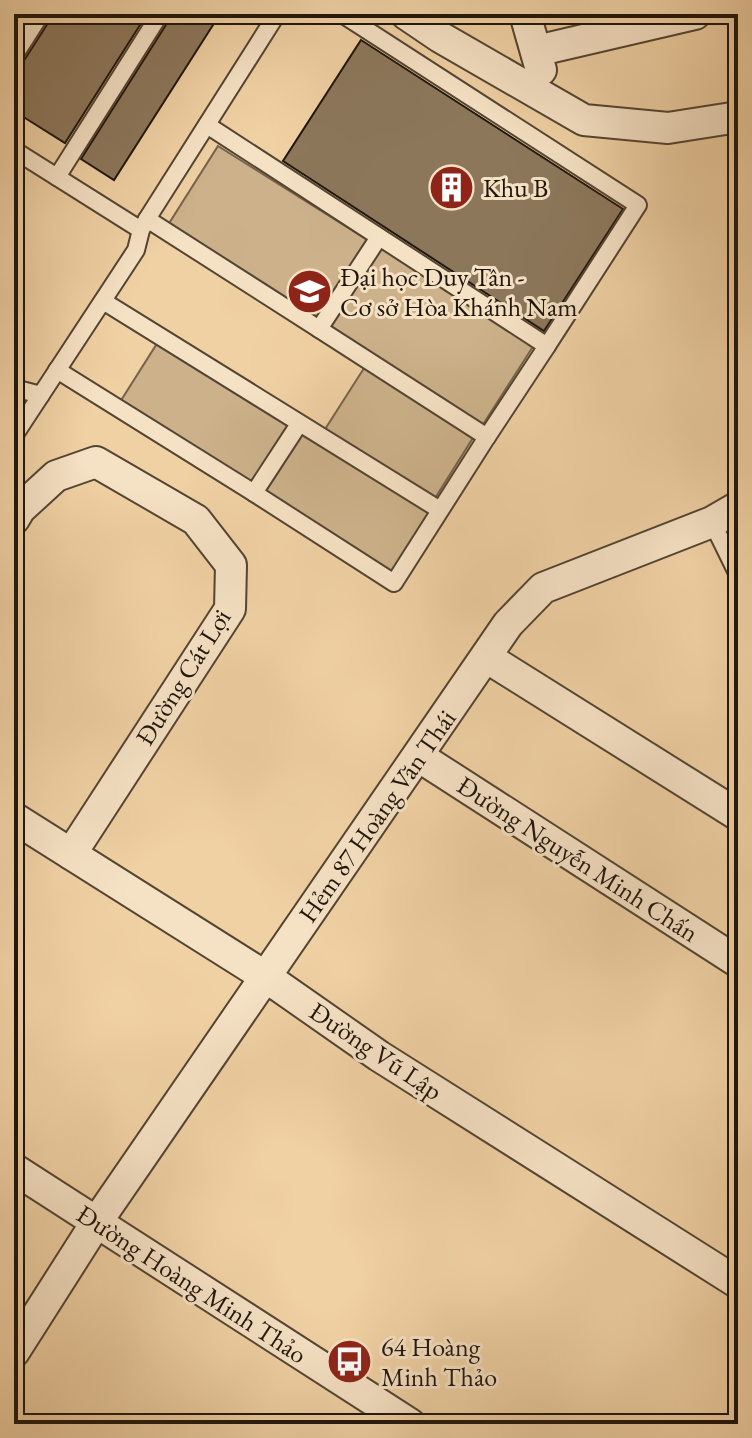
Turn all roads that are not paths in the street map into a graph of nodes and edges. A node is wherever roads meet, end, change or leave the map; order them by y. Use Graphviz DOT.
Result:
graph roads {
  1 [pos="41,14"];
  2 [pos="160,14"];
  3 [pos="277,14"];
  4 [pos="342,14"];
  5 [pos="406,14"];
  6 [pos="525,14"];
  7 [pos="695,14"];
  8 [pos="536,51"];
  9 [pos="14,56"];
  10 [pos="549,100"];
  11 [pos="738,117"];
  12 [pos="207,125"];
  13 [pos="14,150"];
  14 [pos="57,177"];
  15 [pos="144,225"];
  16 [pos="379,237"];
  17 [pos="103,301"];
  18 [pos="319,329"];
  19 [pos="547,346"];
  20 [pos="57,370"];
  21 [pos="14,388"];
  22 [pos="41,395"];
  23 [pos="299,424"];
  24 [pos="14,436"];
  25 [pos="487,437"];
  26 [pos="254,493"];
  27 [pos="738,507"];
  28 [pos="440,510"];
  29 [pos="14,519"];
  30 [pos="712,522"];
  31 [pos="738,575"];
  32 [pos="486,657"];
  33 [pos="418,756"];
  34 [pos="738,815"];
  35 [pos="14,818"];
  36 [pos="71,854"];
  37 [pos="738,962"];
  38 [pos="266,977"];
  39 [pos="14,1169"];
  40 [pos="96,1223"];
  41 [pos="738,1283"];
  42 [pos="14,1352"];
  43 [pos="410,1424"];
  1 -- 9 [label="lane"];
  2 -- 14 [label="lane"];
  3 -- 12 [label="lane"];
  4 -- 19 [label="lane"];
  5 -- 10 [label="street"];
  6 -- 8 [label="street"];
  7 -- 8 [label="street"];
  8 -- 10 [label="street"];
  10 -- 11 [label="street"];
  12 -- 15 [label="lane"];
  12 -- 16 [label="lane"];
  13 -- 14 [label="lane"];
  14 -- 15 [label="lane"];
  15 -- 17 [label="lane"];
  15 -- 18 [label="lane"];
  16 -- 18 [label="lane"];
  16 -- 19 [label="lane"];
  17 -- 20 [label="lane"];
  17 -- 23 [label="lane"];
  18 -- 25 [label="lane"];
  19 -- 25 [label="lane"];
  20 -- 22 [label="lane"];
  20 -- 26 [label="lane"];
  21 -- 22 [label="lane"];
  22 -- 24 [label="lane"];
  23 -- 26 [label="lane"];
  23 -- 28 [label="lane"];
  25 -- 28 [label="lane"];
  26 -- 28 [label="lane"];
  27 -- 30 [label="street, Hẻm 87 Hoàng Văn Thái"];
  29 -- 36 [label="street, Đường Cát Lợi"];
  30 -- 31 [label="lane"];
  30 -- 32 [label="street, Hẻm 87 Hoàng Văn Thái"];
  32 -- 33 [label="street, Hẻm 87 Hoàng Văn Thái"];
  32 -- 34 [label="street"];
  33 -- 37 [label="street, Đường Nguyễn Minh Chấn"];
  33 -- 38 [label="street, Hẻm 87 Hoàng Văn Thái"];
  35 -- 36 [label="street, Đường Vũ Lập"];
  36 -- 38 [label="street, Đường Vũ Lập"];
  38 -- 40 [label="street, Hẻm 87 Hoàng Văn Thái"];
  38 -- 41 [label="street, Đường Vũ Lập"];
  39 -- 40 [label="street, Đường Hoàng Minh Thảo"];
  40 -- 42 [label="street, Hẻm 87 Hoàng Văn Thái"];
  40 -- 43 [label="street, Đường Hoàng Minh Thảo"];
}
